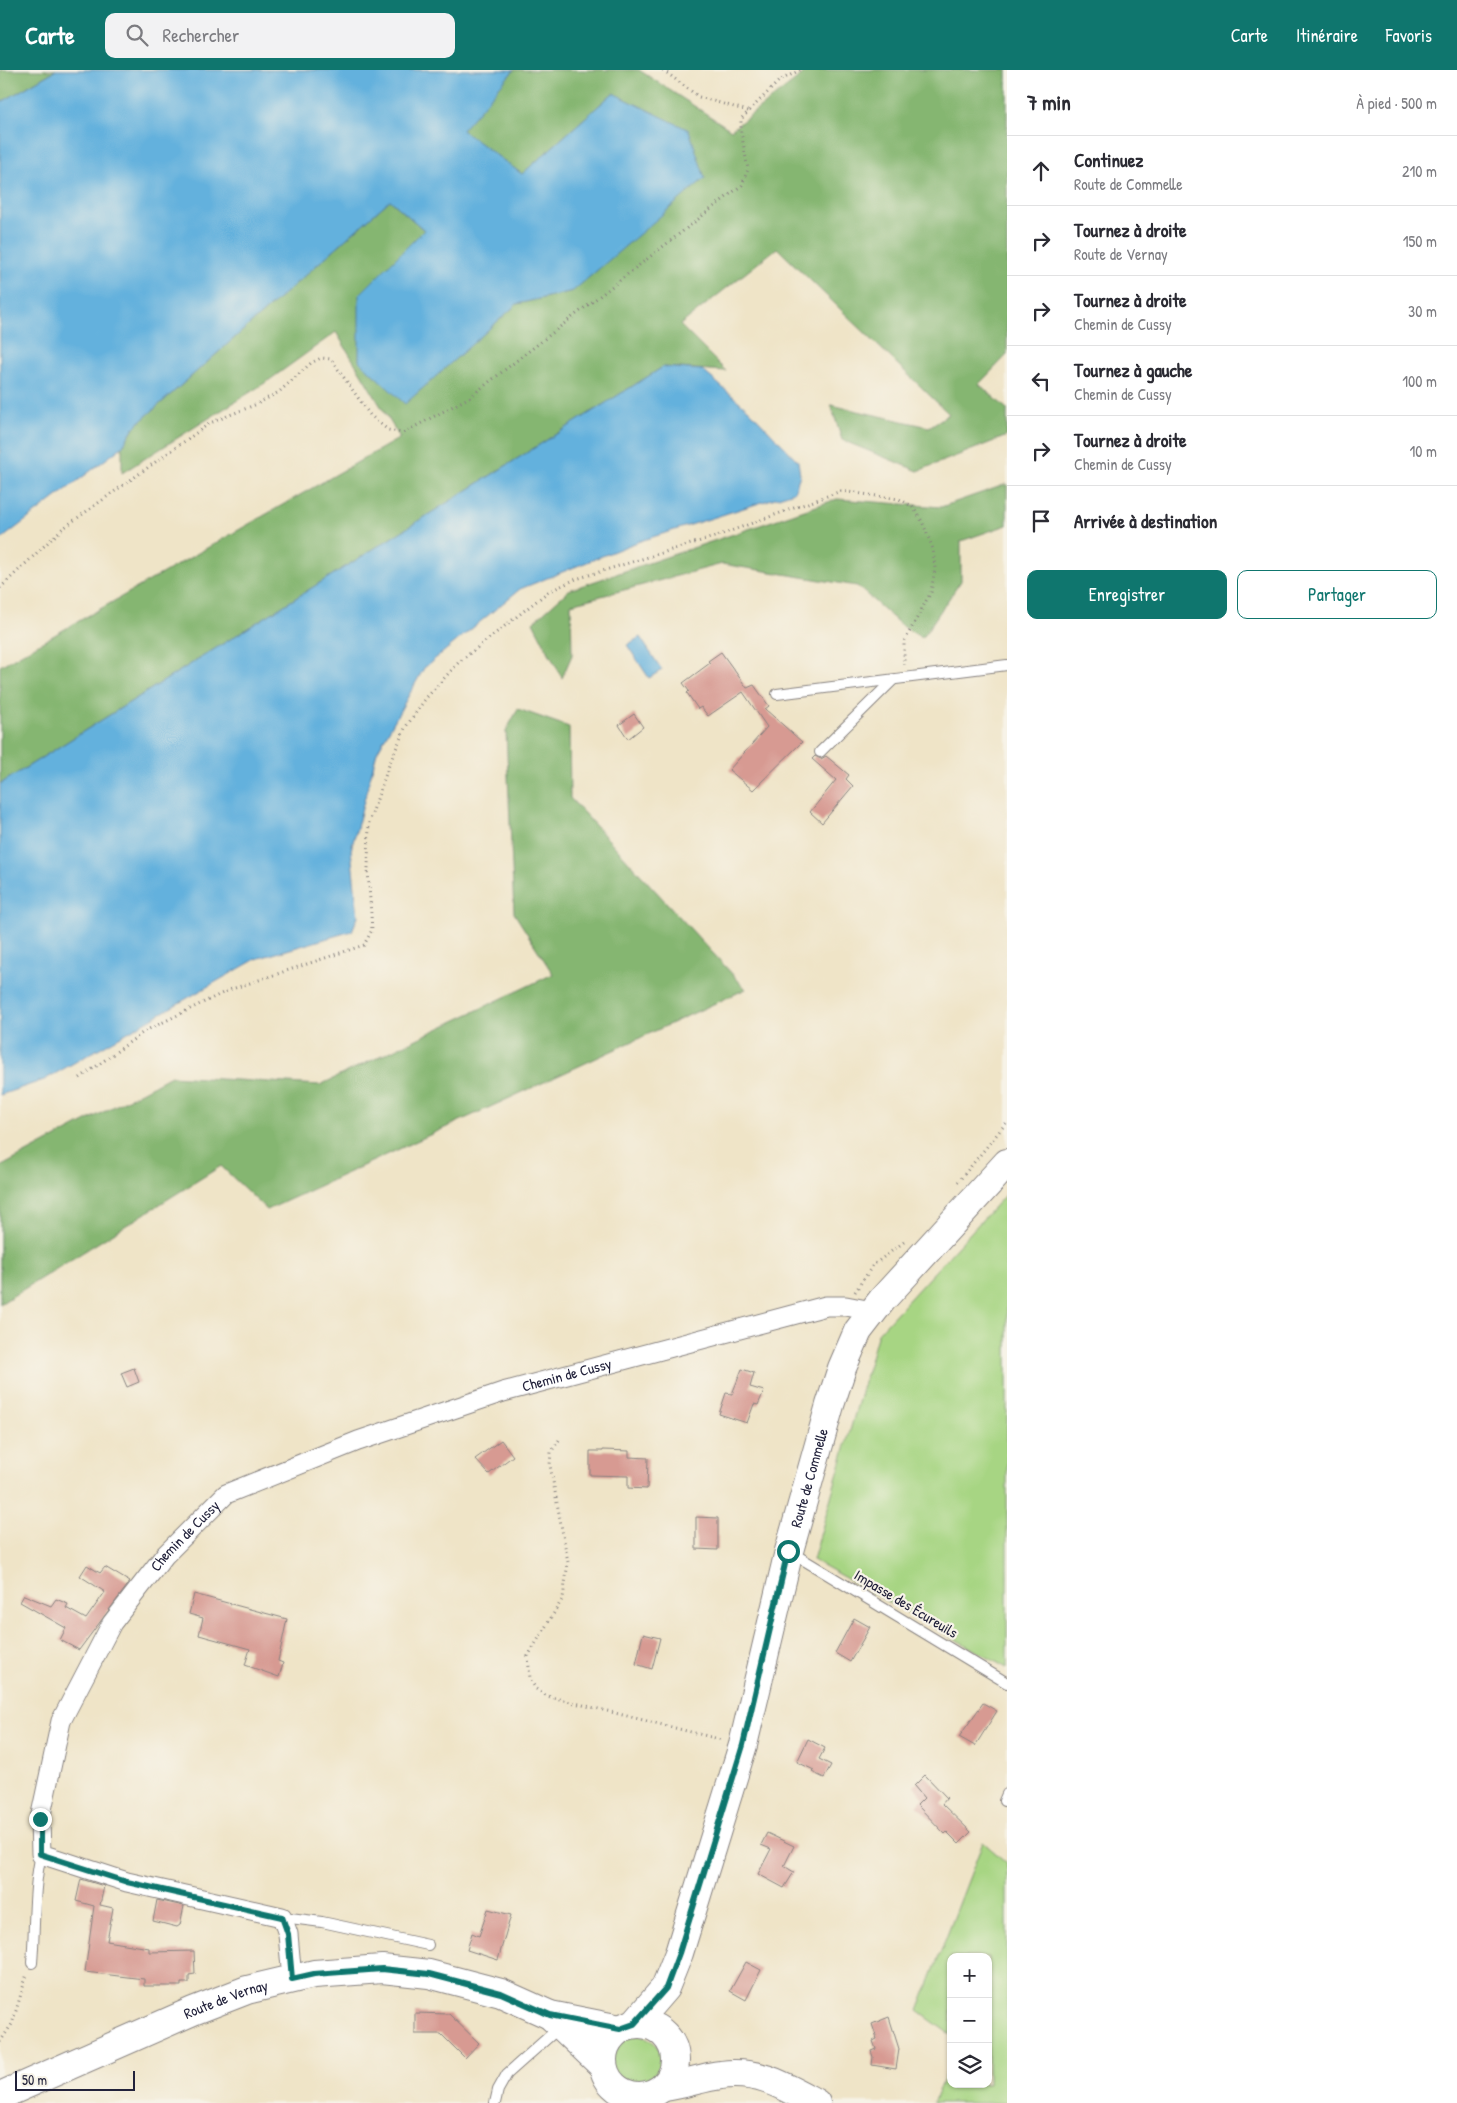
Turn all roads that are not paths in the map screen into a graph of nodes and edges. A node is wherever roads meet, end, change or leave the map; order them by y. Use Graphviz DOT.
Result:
graph roads {
  1 [pos="1007,665"];
  2 [pos="892,680"];
  3 [pos="777,694"];
  4 [pos="820,752"];
  5 [pos="1007,1163"];
  6 [pos="872,1311"];
  7 [pos="788,1551"];
  8 [pos="1007,1683"];
  9 [pos="40,1854"];
  10 [pos="282,1917"];
  11 [pos="428,1945"];
  12 [pos="32,1963"];
  13 [pos="292,1979"];
  14 [pos="666,1988"];
  15 [pos="560,2020"];
  16 [pos="627,2026"];
  17 [pos="672,2048"];
  18 [pos="720,2075"];
  19 [pos="611,2085"];
  20 [pos="653,2095"];
  21 [pos="0,2096"];
  22 [pos="494,2103"];
  23 [pos="816,2103"];
  1 -- 2 [label="lane"];
  2 -- 3 [label="lane"];
  2 -- 4 [label="lane"];
  5 -- 6 [label="street, Route de Commelle"];
  6 -- 7 [label="street, Route de Commelle"];
  6 -- 9 [label="street, Chemin de Cussy"];
  7 -- 8 [label="lane, Impasse des Écureuils"];
  7 -- 14 [label="street, Route de Commelle"];
  9 -- 10 [label="street"];
  9 -- 12 [label="lane"];
  10 -- 11 [label="lane"];
  10 -- 13 [label="street"];
  13 -- 15 [label="street, Route de Vernay"];
  13 -- 21 [label="street, Route de Vernay"];
  14 -- 16 [label="street, Route de Commelle"];
  14 -- 17 [label="street, Route de Commelle"];
  15 -- 16 [label="street, Route de Vernay"];
  15 -- 19 [label="street, Route de Vernay"];
  15 -- 22 [label="lane"];
  16 -- 17 [label="street"];
  16 -- 19 [label="street"];
  17 -- 18 [label="street"];
  17 -- 20 [label="street"];
  18 -- 20 [label="street"];
  18 -- 23 [label="street"];
  19 -- 20 [label="street"];
}
